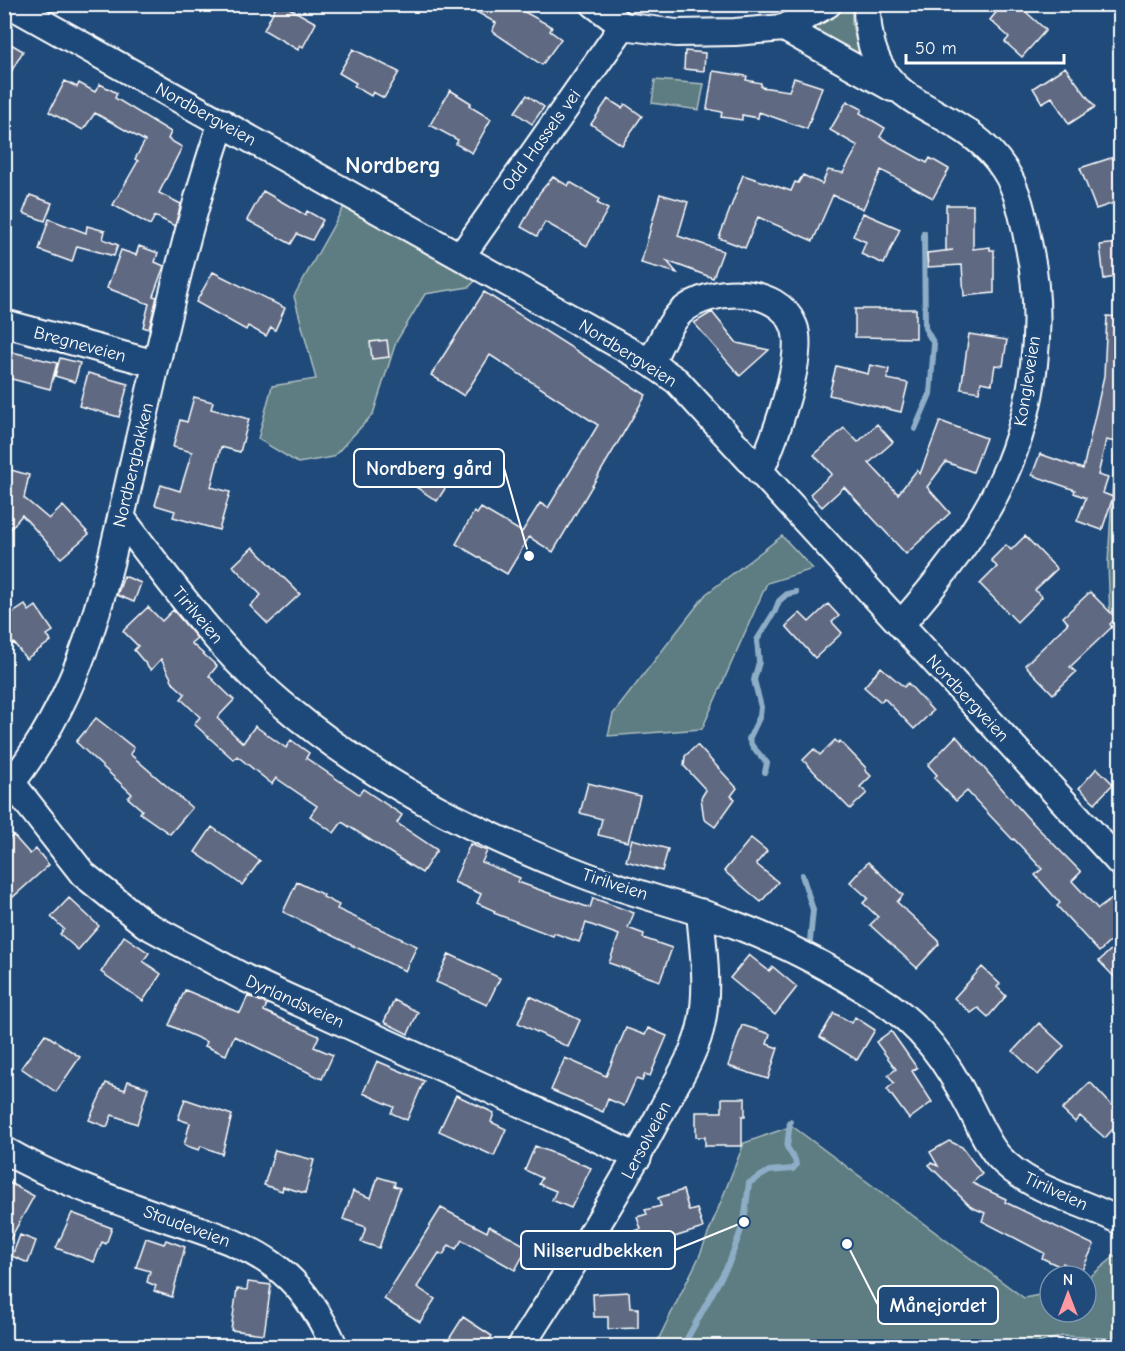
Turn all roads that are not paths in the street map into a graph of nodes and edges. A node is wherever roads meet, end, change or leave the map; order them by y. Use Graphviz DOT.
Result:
graph roads {
  1 [pos="9,4"];
  2 [pos="594,4"];
  3 [pos="828,4"];
  4 [pos="867,4"];
  5 [pos="623,26"];
  6 [pos="784,28"];
  7 [pos="897,91"];
  8 [pos="222,122"];
  9 [pos="462,255"];
  10 [pos="4,323"];
  11 [pos="651,363"];
  12 [pos="156,364"];
  13 [pos="760,472"];
  14 [pos="121,517"];
  15 [pos="902,623"];
  16 [pos="7,782"];
  17 [pos="1120,863"];
  18 [pos="700,912"];
  19 [pos="4,1150"];
  20 [pos="638,1156"];
  21 [pos="1120,1221"];
  22 [pos="333,1347"];
  23 [pos="521,1347"];
  1 -- 8 [label="street, Nordbergveien"];
  2 -- 5 [label="street"];
  3 -- 6 [label="street"];
  4 -- 7 [label="street, Kongleveien"];
  5 -- 6 [label="street"];
  5 -- 9 [label="street, Odd Hassels vei"];
  6 -- 7 [label="street, Kongleveien"];
  7 -- 15 [label="street, Kongleveien"];
  8 -- 9 [label="street, Nordbergveien"];
  8 -- 12 [label="street, Nordbergbakken"];
  9 -- 11 [label="street, Nordbergveien"];
  10 -- 12 [label="street, Bregneveien"];
  11 -- 13 [label="street, Nordbergveien"];
  11 -- 13 [label="street"];
  12 -- 14 [label="street, Nordbergbakken"];
  13 -- 15 [label="street, Nordbergveien"];
  14 -- 16 [label="street, Nordbergbakken"];
  14 -- 18 [label="street, Tirilveien"];
  15 -- 17 [label="street, Nordbergveien"];
  16 -- 20 [label="street, Dyrlandsveien"];
  18 -- 20 [label="street, Lersolveien"];
  18 -- 21 [label="street, Tirilveien"];
  19 -- 22 [label="street, Staudeveien"];
  20 -- 23 [label="street, Lersolveien"];
}
